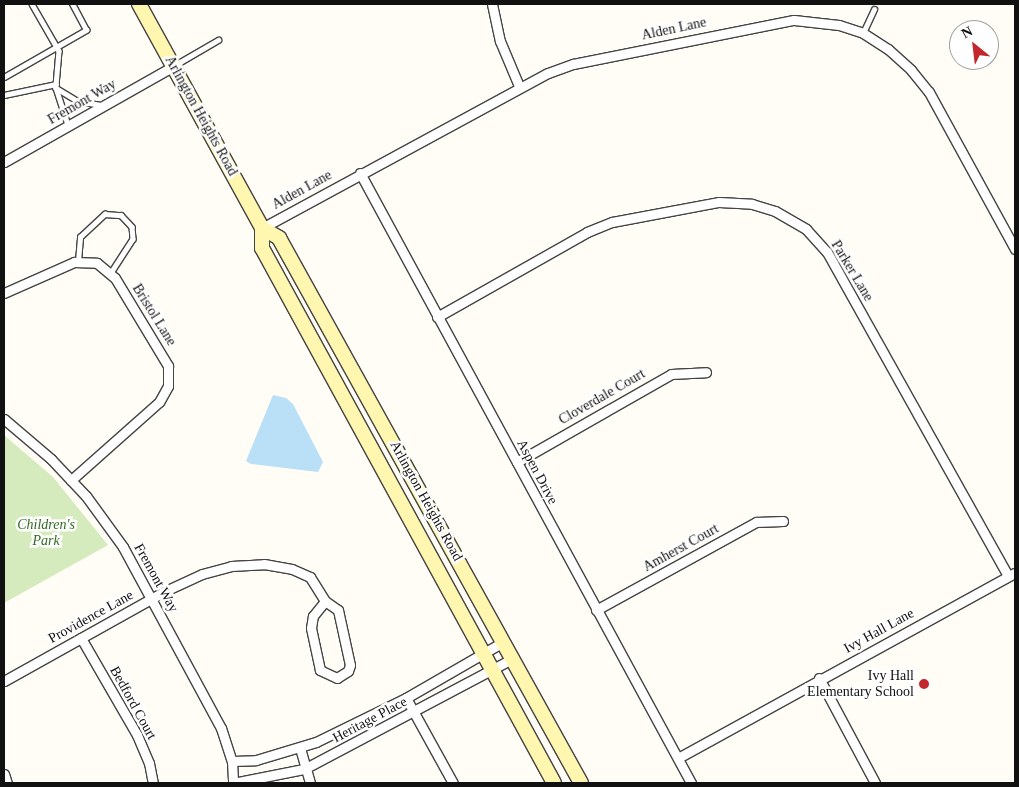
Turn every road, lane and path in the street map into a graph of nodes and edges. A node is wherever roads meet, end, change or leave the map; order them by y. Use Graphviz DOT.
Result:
graph roads {
  1 [pos="32,4"];
  2 [pos="72,4"];
  3 [pos="139,4"];
  4 [pos="492,4"];
  5 [pos="874,9"];
  6 [pos="863,33"];
  7 [pos="218,40"];
  8 [pos="56,46"];
  9 [pos="174,66"];
  10 [pos="4,77"];
  11 [pos="56,86"];
  12 [pos="519,86"];
  13 [pos="4,95"];
  14 [pos="104,106"];
  15 [pos="68,126"];
  16 [pos="4,162"];
  17 [pos="360,173"];
  18 [pos="262,228"];
  19 [pos="1015,249"];
  20 [pos="78,261"];
  21 [pos="111,273"];
  22 [pos="4,293"];
  23 [pos="437,317"];
  24 [pos="706,372"];
  25 [pos="4,419"];
  26 [pos="516,462"];
  27 [pos="71,480"];
  28 [pos="783,521"];
  29 [pos="1011,575"];
  30 [pos="152,599"];
  31 [pos="325,601"];
  32 [pos="596,610"];
  33 [pos="81,638"];
  34 [pos="504,642"];
  35 [pos="483,654"];
  36 [pos="512,658"];
  37 [pos="492,670"];
  38 [pos="820,678"];
  39 [pos="4,681"];
  40 [pos="406,698"];
  41 [pos="413,713"];
  42 [pos="300,748"];
  43 [pos="678,758"];
  44 [pos="232,761"];
  45 [pos="304,769"];
  46 [pos="4,774"];
  47 [pos="7,783"];
  48 [pos="153,783"];
  49 [pos="233,783"];
  50 [pos="310,783"];
  51 [pos="452,783"];
  52 [pos="554,783"];
  53 [pos="581,783"];
  54 [pos="691,783"];
  55 [pos="875,783"];
  1 -- 8 [label="lane"];
  2 -- 8 [label="lane"];
  3 -- 9 [label="main road, Arlington Heights Road"];
  4 -- 12 [label="street"];
  5 -- 6 [label="lane"];
  6 -- 12 [label="street, Alden Lane"];
  6 -- 19 [label="street, Alden Lane"];
  7 -- 9 [label="lane"];
  8 -- 10 [label="lane"];
  8 -- 11 [label="lane"];
  9 -- 14 [label="street, Fremont Way"];
  9 -- 18 [label="main road, Arlington Heights Road"];
  11 -- 13 [label="lane"];
  11 -- 14 [label="lane"];
  11 -- 15 [label="lane"];
  12 -- 17 [label="street, Alden Lane"];
  14 -- 15 [label="street, Fremont Way"];
  15 -- 16 [label="street, Fremont Way"];
  17 -- 18 [label="street, Alden Lane"];
  17 -- 23 [label="street, Aspen Drive"];
  18 -- 34 [label="main road, Arlington Heights Road"];
  18 -- 35 [label="main road, Arlington Heights Road"];
  20 -- 21 [label="street"];
  20 -- 21 [label="lane"];
  20 -- 22 [label="street"];
  21 -- 27 [label="street, Bristol Lane"];
  23 -- 26 [label="street, Aspen Drive"];
  23 -- 29 [label="street, Parker Lane"];
  24 -- 26 [label="street, Cloverdale Court"];
  25 -- 27 [label="street, Fremont Way"];
  26 -- 32 [label="street, Aspen Drive"];
  27 -- 30 [label="street, Fremont Way"];
  28 -- 32 [label="street, Amherst Court"];
  29 -- 38 [label="street, Ivy Hall Lane"];
  30 -- 31 [label="street, Providence Lane"];
  30 -- 33 [label="street, Providence Lane"];
  30 -- 44 [label="street, Fremont Way"];
  31 -- 31 [label="street, Providence Lane"];
  32 -- 43 [label="street, Aspen Drive"];
  33 -- 39 [label="street, Providence Lane"];
  33 -- 48 [label="street, Bedford Court"];
  34 -- 35 [label="street, Heritage Place"];
  34 -- 36 [label="main road, Arlington Heights Road"];
  35 -- 37 [label="main road, Arlington Heights Road"];
  35 -- 40 [label="street, Heritage Place"];
  36 -- 37 [label="street, Heritage Place"];
  36 -- 53 [label="main road, Arlington Heights Road"];
  37 -- 41 [label="street, Heritage Place"];
  37 -- 52 [label="main road, Arlington Heights Road"];
  38 -- 43 [label="street, Ivy Hall Lane"];
  38 -- 55 [label="street"];
  40 -- 41 [label="street"];
  40 -- 42 [label="street, Heritage Place"];
  41 -- 45 [label="street, Heritage Place"];
  41 -- 51 [label="street"];
  42 -- 44 [label="street, Heritage Place"];
  42 -- 45 [label="street"];
  43 -- 54 [label="street, Aspen Drive"];
  44 -- 49 [label="street, Fremont Way"];
  45 -- 49 [label="street, Heritage Place"];
  45 -- 50 [label="street"];
  46 -- 47 [label="street"];
}
